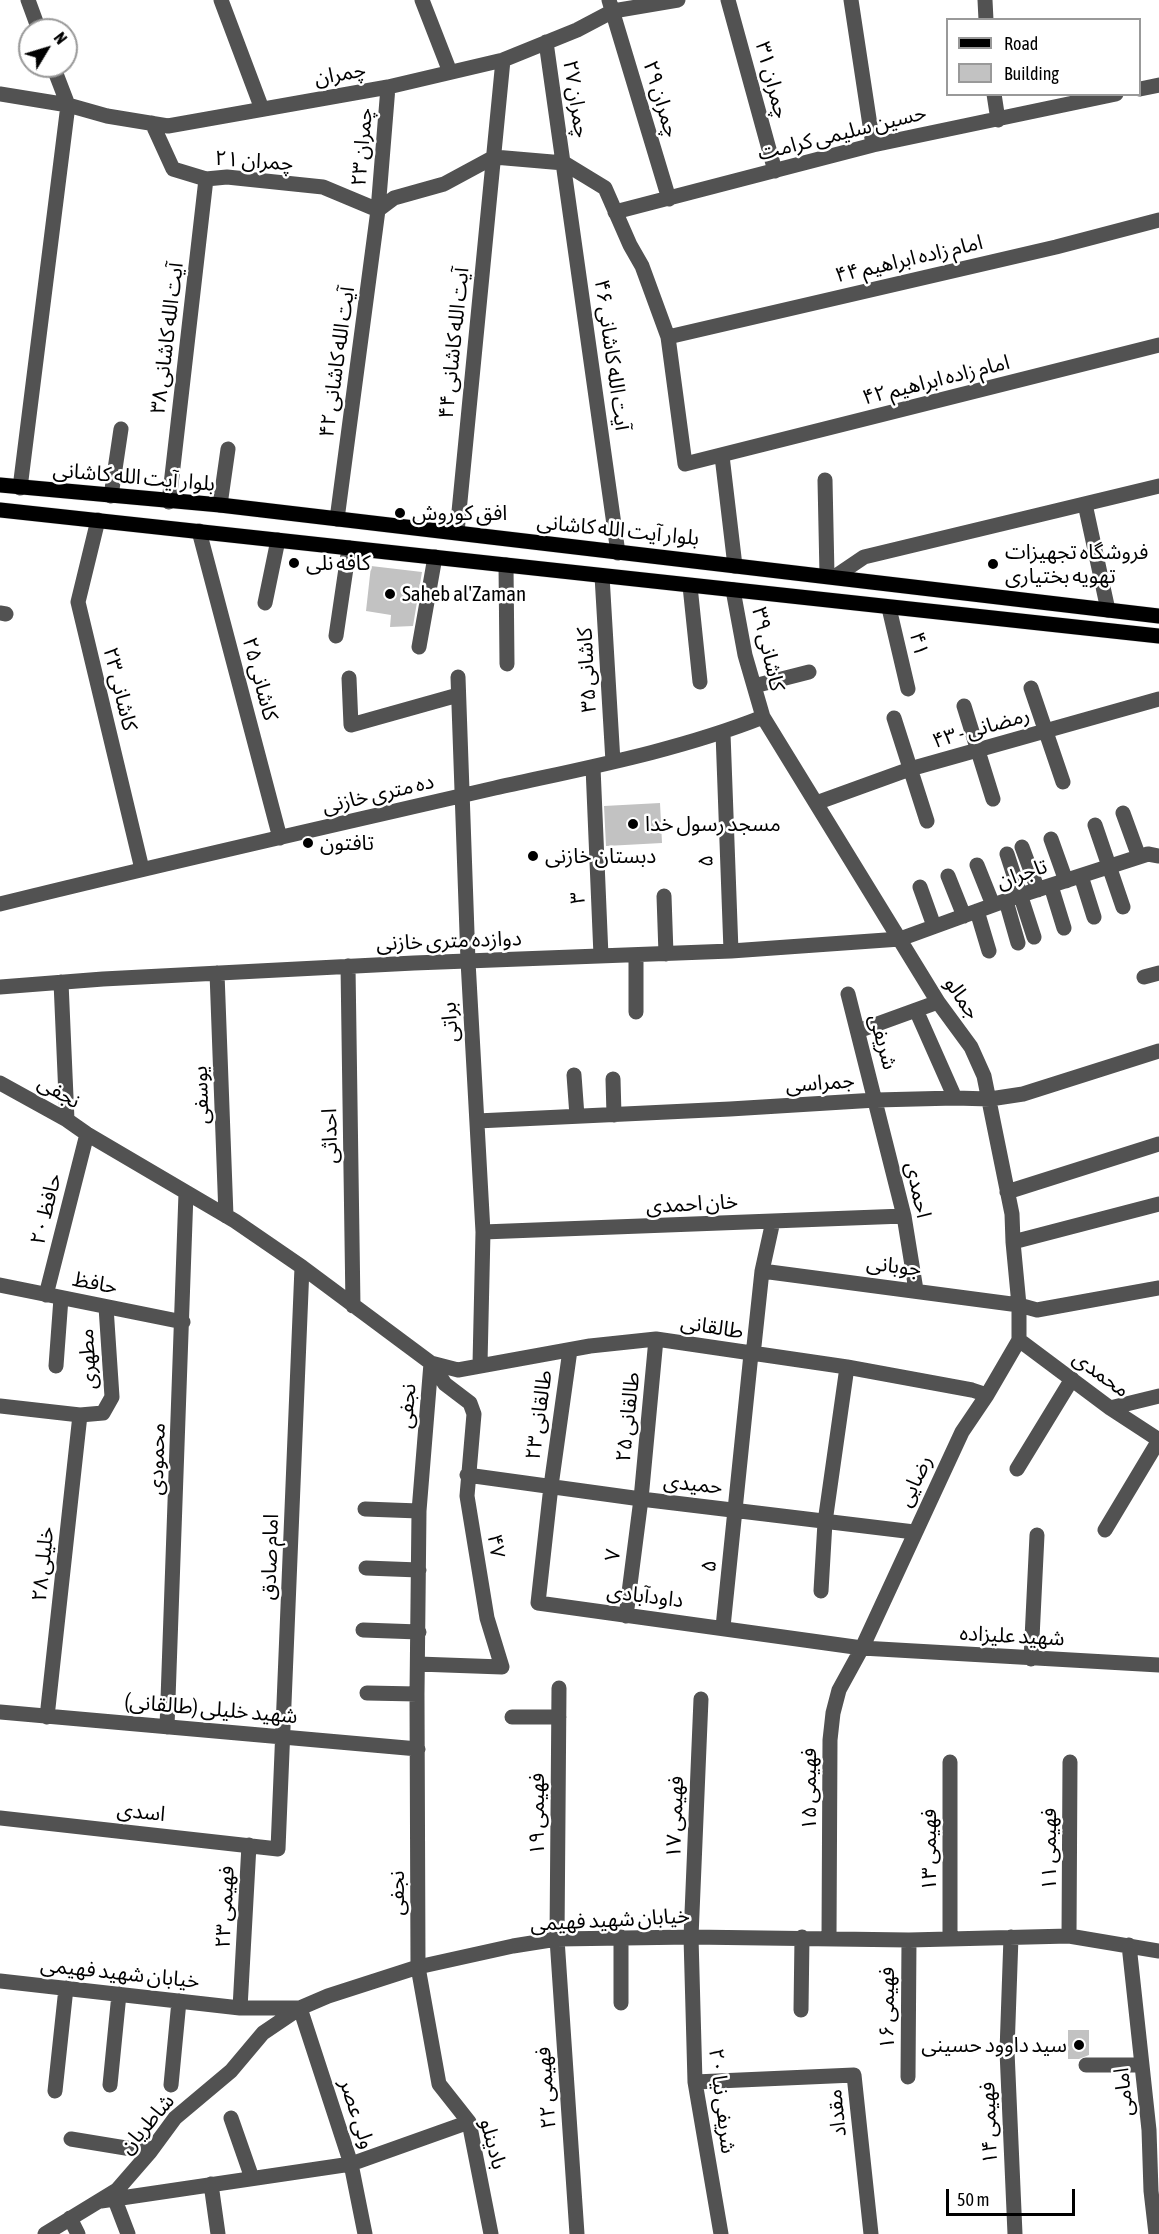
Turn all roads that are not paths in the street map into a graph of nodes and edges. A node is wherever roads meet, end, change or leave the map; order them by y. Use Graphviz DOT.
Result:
graph roads {
  1 [pos="28,0"];
  2 [pos="221,0"];
  3 [pos="422,0"];
  4 [pos="678,0"];
  5 [pos="728,0"];
  6 [pos="851,0"];
  7 [pos="986,0"];
  8 [pos="611,6"];
  9 [pos="35,18"];
  10 [pos="986,18"];
  11 [pos="546,42"];
  12 [pos="503,60"];
  13 [pos="450,72"];
  14 [pos="58,78"];
  15 [pos="1159,85"];
  16 [pos="388,87"];
  17 [pos="1141,89"];
  18 [pos="0,94"];
  19 [pos="994,96"];
  20 [pos="1107,96"];
  21 [pos="68,105"];
  22 [pos="262,109"];
  23 [pos="998,120"];
  24 [pos="152,123"];
  25 [pos="873,146"];
  26 [pos="494,157"];
  27 [pos="564,163"];
  28 [pos="775,171"];
  29 [pos="206,179"];
  30 [pos="669,199"];
  31 [pos="378,210"];
  32 [pos="615,212"];
  33 [pos="1159,220"];
  34 [pos="668,337"];
  35 [pos="1159,345"];
  36 [pos="121,429"];
  37 [pos="228,449"];
  38 [pos="722,456"];
  39 [pos="825,480"];
  40 [pos="0,485"];
  41 [pos="1159,486"];
  42 [pos="20,488"];
  43 [pos="111,496"];
  44 [pos="169,502"];
  45 [pos="1085,504"];
  46 [pos="220,505"];
  47 [pos="0,510"];
  48 [pos="337,519"];
  49 [pos="98,520"];
  50 [pos="199,531"];
  51 [pos="457,532"];
  52 [pos="278,540"];
  53 [pos="349,548"];
  54 [pos="618,553"];
  55 [pos="435,557"];
  56 [pos="506,565"];
  57 [pos="735,566"];
  58 [pos="602,576"];
  59 [pos="832,576"];
  60 [pos="690,586"];
  61 [pos="733,590"];
  62 [pos="265,603"];
  63 [pos="889,608"];
  64 [pos="1108,610"];
  65 [pos="1159,616"];
  66 [pos="336,636"];
  67 [pos="1159,636"];
  68 [pos="418,647"];
  69 [pos="507,664"];
  70 [pos="808,672"];
  71 [pos="349,678"];
  72 [pos="458,678"];
  73 [pos="700,682"];
  74 [pos="754,686"];
  75 [pos="1031,687"];
  76 [pos="908,689"];
  77 [pos="458,695"];
  78 [pos="1159,699"];
  79 [pos="964,706"];
  80 [pos="763,717"];
  81 [pos="894,718"];
  82 [pos="1046,731"];
  83 [pos="723,733"];
  84 [pos="978,750"];
  85 [pos="613,762"];
  86 [pos="593,767"];
  87 [pos="910,769"];
  88 [pos="1062,782"];
  89 [pos="461,796"];
  90 [pos="993,799"];
  91 [pos="816,803"];
  92 [pos="1123,813"];
  93 [pos="927,821"];
  94 [pos="1095,825"];
  95 [pos="280,838"];
  96 [pos="1051,839"];
  97 [pos="1022,847"];
  98 [pos="1007,854"];
  99 [pos="1159,856"];
  100 [pos="1139,857"];
  101 [pos="977,864"];
  102 [pos="1111,866"];
  103 [pos="142,868"];
  104 [pos="948,876"];
  105 [pos="1081,876"];
  106 [pos="1066,881"];
  107 [pos="920,887"];
  108 [pos="1044,888"];
  109 [pos="1021,895"];
  110 [pos="664,896"];
  111 [pos="999,903"];
  112 [pos="0,904"];
  113 [pos="1123,907"];
  114 [pos="970,914"];
  115 [pos="1094,917"];
  116 [pos="934,926"];
  117 [pos="1064,928"];
  118 [pos="1034,937"];
  119 [pos="900,939"];
  120 [pos="1018,943"];
  121 [pos="731,951"];
  122 [pos="989,951"];
  123 [pos="666,954"];
  124 [pos="636,955"];
  125 [pos="601,956"];
  126 [pos="468,961"];
  127 [pos="348,966"];
  128 [pos="217,973"];
  129 [pos="61,982"];
  130 [pos="0,987"];
  131 [pos="848,994"];
  132 [pos="938,1002"];
  133 [pos="916,1010"];
  134 [pos="636,1012"];
  135 [pos="858,1031"];
  136 [pos="1159,1051"];
  137 [pos="574,1075"];
  138 [pos="613,1079"];
  139 [pos="0,1083"];
  140 [pos="955,1098"];
  141 [pos="990,1099"];
  142 [pos="876,1100"];
  143 [pos="614,1115"];
  144 [pos="577,1116"];
  145 [pos="67,1120"];
  146 [pos="477,1121"];
  147 [pos="87,1134"];
  148 [pos="1159,1144"];
  149 [pos="1007,1192"];
  150 [pos="186,1193"];
  151 [pos="1159,1204"];
  152 [pos="226,1216"];
  153 [pos="904,1216"];
  154 [pos="773,1221"];
  155 [pos="483,1232"];
  156 [pos="1013,1242"];
  157 [pos="302,1267"];
  158 [pos="762,1271"];
  159 [pos="0,1285"];
  160 [pos="1159,1288"];
  161 [pos="916,1290"];
  162 [pos="53,1297"];
  163 [pos="1020,1305"];
  164 [pos="353,1306"];
  165 [pos="106,1307"];
  166 [pos="183,1322"];
  167 [pos="656,1339"];
  168 [pos="1019,1340"];
  169 [pos="570,1350"];
  170 [pos="751,1354"];
  171 [pos="431,1363"];
  172 [pos="480,1364"];
  173 [pos="56,1366"];
  174 [pos="847,1367"];
  175 [pos="1072,1379"];
  176 [pos="987,1395"];
  177 [pos="1159,1396"];
  178 [pos="0,1406"];
  179 [pos="1110,1408"];
  180 [pos="80,1415"];
  181 [pos="1159,1440"];
  182 [pos="1017,1469"];
  183 [pos="467,1475"];
  184 [pos="550,1486"];
  185 [pos="641,1499"];
  186 [pos="365,1509"];
  187 [pos="419,1510"];
  188 [pos="736,1510"];
  189 [pos="825,1522"];
  190 [pos="1105,1530"];
  191 [pos="914,1532"];
  192 [pos="1037,1535"];
  193 [pos="366,1568"];
  194 [pos="419,1570"];
  195 [pos="821,1591"];
  196 [pos="626,1616"];
  197 [pos="723,1627"];
  198 [pos="363,1630"];
  199 [pos="419,1632"];
  200 [pos="862,1648"];
  201 [pos="1031,1659"];
  202 [pos="418,1664"];
  203 [pos="1159,1665"];
  204 [pos="559,1688"];
  205 [pos="367,1693"];
  206 [pos="417,1694"];
  207 [pos="700,1699"];
  208 [pos="0,1712"];
  209 [pos="47,1717"];
  210 [pos="512,1717"];
  211 [pos="559,1717"];
  212 [pos="167,1727"];
  213 [pos="284,1736"];
  214 [pos="418,1749"];
  215 [pos="950,1762"];
  216 [pos="1070,1762"];
  217 [pos="0,1818"];
  218 [pos="249,1845"];
  219 [pos="278,1849"];
  220 [pos="1069,1936"];
  221 [pos="621,1937"];
  222 [pos="691,1937"];
  223 [pos="802,1937"];
  224 [pos="829,1937"];
  225 [pos="1011,1937"];
  226 [pos="950,1938"];
  227 [pos="557,1939"];
  228 [pos="909,1940"];
  229 [pos="1129,1945"];
  230 [pos="1159,1952"];
  231 [pos="418,1966"];
  232 [pos="0,1981"];
  233 [pos="66,1988"];
  234 [pos="119,1994"];
  235 [pos="179,2001"];
  236 [pos="621,2003"];
  237 [pos="240,2008"];
  238 [pos="300,2008"];
  239 [pos="801,2010"];
  240 [pos="1086,2065"];
  241 [pos="1142,2065"];
  242 [pos="908,2077"];
  243 [pos="694,2082"];
  244 [pos="110,2085"];
  245 [pos="171,2085"];
  246 [pos="55,2091"];
  247 [pos="231,2118"];
  248 [pos="469,2122"];
  249 [pos="1154,2129"];
  250 [pos="71,2139"];
  251 [pos="150,2152"];
  252 [pos="351,2164"];
  253 [pos="252,2178"];
  254 [pos="211,2184"];
  255 [pos="1155,2191"];
  256 [pos="108,2201"];
  257 [pos="70,2218"];
  258 [pos="45,2234"];
  259 [pos="78,2234"];
  260 [pos="128,2234"];
  261 [pos="218,2234"];
  262 [pos="365,2234"];
  263 [pos="491,2234"];
  264 [pos="577,2234"];
  265 [pos="721,2234"];
  266 [pos="871,2234"];
  267 [pos="1014,2234"];
  268 [pos="1156,2234"];
  1 -- 9 [label="street"];
  2 -- 22 [label="street"];
  3 -- 13 [label="street"];
  4 -- 8 [label="street, چمران"];
  5 -- 28 [label="street, چمران ۳۱"];
  6 -- 25 [label="street"];
  7 -- 10 [label="street"];
  8 -- 11 [label="street, چمران"];
  8 -- 30 [label="street, چمران ۲۹"];
  11 -- 12 [label="street, چمران"];
  11 -- 27 [label="street, چمران ۲۷"];
  12 -- 13 [label="street, چمران"];
  12 -- 26 [label="street, آیت الله کاشانی ۴۴"];
  13 -- 16 [label="street, چمران"];
  14 -- 21 [label="street"];
  15 -- 17 [label="street"];
  16 -- 22 [label="street, چمران"];
  16 -- 31 [label="street, چمران ۲۳"];
  18 -- 21 [label="street, چمران"];
  19 -- 23 [label="street"];
  20 -- 23 [label="street, حسین سلیمی کرامت"];
  21 -- 24 [label="street, چمران"];
  21 -- 42 [label="street"];
  22 -- 24 [label="street, چمران"];
  23 -- 25 [label="street, حسین سلیمی کرامت"];
  24 -- 29 [label="street, چمران ۲۱"];
  25 -- 28 [label="street, حسین سلیمی کرامت"];
  26 -- 27 [label="street"];
  26 -- 31 [label="street"];
  26 -- 51 [label="street, آیت الله کاشانی ۴۴"];
  27 -- 32 [label="street"];
  27 -- 54 [label="street, آیت الله کاشانی ۴۶"];
  28 -- 30 [label="street, حسین سلیمی کرامت"];
  29 -- 31 [label="street, چمران ۲۱"];
  29 -- 44 [label="street, آیت الله کاشانی ۳۸"];
  30 -- 32 [label="street, حسین سلیمی کرامت"];
  31 -- 48 [label="street, آیت الله کاشانی ۴۲"];
  32 -- 34 [label="street"];
  33 -- 34 [label="street, امام زاده ابراهیم ۴۴"];
  34 -- 38 [label="street, امام زاده ابراهیم ۴۲"];
  35 -- 38 [label="street, امام زاده ابراهیم ۴۲"];
  36 -- 43 [label="street"];
  37 -- 46 [label="street"];
  38 -- 57 [label="street"];
  39 -- 59 [label="street"];
  40 -- 42 [label="main road, بلوار آیت الله کاشانی"];
  41 -- 45 [label="street"];
  42 -- 43 [label="main road, بلوار آیت الله کاشانی"];
  43 -- 44 [label="main road, بلوار آیت الله کاشانی"];
  44 -- 46 [label="main road, بلوار آیت الله کاشانی"];
  45 -- 59 [label="street"];
  45 -- 64 [label="street"];
  46 -- 48 [label="main road, بلوار آیت الله کاشانی"];
  47 -- 49 [label="main road"];
  48 -- 51 [label="main road, بلوار آیت الله کاشانی"];
  49 -- 50 [label="main road"];
  49 -- 103 [label="street, کاشانی ۲۳"];
  50 -- 52 [label="main road"];
  50 -- 95 [label="street, کاشانی ۲۵"];
  51 -- 54 [label="main road, بلوار آیت الله کاشانی"];
  52 -- 53 [label="main road"];
  52 -- 62 [label="street"];
  53 -- 55 [label="main road"];
  53 -- 66 [label="street"];
  54 -- 57 [label="main road, بلوار آیت الله کاشانی"];
  55 -- 56 [label="main road"];
  55 -- 68 [label="street"];
  56 -- 58 [label="main road"];
  56 -- 69 [label="street"];
  57 -- 59 [label="main road, بلوار آیت الله کاشانی"];
  57 -- 61 [label="main road"];
  58 -- 60 [label="main road"];
  58 -- 85 [label="street, کاشانی ۳۵"];
  59 -- 64 [label="main road, بلوار آیت الله کاشانی"];
  60 -- 61 [label="main road"];
  60 -- 73 [label="street"];
  61 -- 63 [label="main road"];
  61 -- 74 [label="street, کاشانی ۳۹"];
  63 -- 67 [label="main road"];
  63 -- 76 [label="street, ۴۱"];
  64 -- 65 [label="main road, بلوار آیت الله کاشانی"];
  70 -- 74 [label="street"];
  71 -- 77 [label="street"];
  72 -- 77 [label="street, براتی"];
  74 -- 80 [label="street, کاشانی ۳۹"];
  75 -- 82 [label="street"];
  77 -- 89 [label="street, براتی"];
  78 -- 82 [label="street, رمضانی - ۴۳"];
  79 -- 84 [label="street"];
  80 -- 83 [label="street, ده متری خازنی"];
  80 -- 91 [label="street, جمالو"];
  81 -- 87 [label="street"];
  82 -- 84 [label="street, رمضانی - ۴۳"];
  82 -- 88 [label="street"];
  83 -- 85 [label="street, ده متری خازنی"];
  83 -- 121 [label="street, ۵"];
  84 -- 87 [label="street, رمضانی - ۴۳"];
  84 -- 90 [label="street"];
  85 -- 86 [label="street, ده متری خازنی"];
  86 -- 89 [label="street, ده متری خازنی"];
  86 -- 125 [label="street, ۳"];
  87 -- 91 [label="street, رمضانی - ۴۳"];
  87 -- 93 [label="street"];
  89 -- 95 [label="street, ده متری خازنی"];
  89 -- 126 [label="street, براتی"];
  91 -- 119 [label="street, جمالو"];
  92 -- 100 [label="street"];
  94 -- 102 [label="street"];
  95 -- 103 [label="street, ده متری خازنی"];
  96 -- 106 [label="street"];
  97 -- 108 [label="street"];
  98 -- 109 [label="street"];
  99 -- 100 [label="street, تاجران"];
  100 -- 102 [label="street, تاجران"];
  101 -- 111 [label="street"];
  102 -- 105 [label="street, تاجران"];
  102 -- 113 [label="street"];
  103 -- 112 [label="street, ده متری خازنی"];
  104 -- 114 [label="street"];
  105 -- 106 [label="street, تاجران"];
  105 -- 115 [label="street"];
  106 -- 108 [label="street, تاجران"];
  107 -- 116 [label="street"];
  108 -- 109 [label="street, تاجران"];
  108 -- 117 [label="street"];
  109 -- 111 [label="street, تاجران"];
  109 -- 118 [label="street"];
  110 -- 123 [label="street"];
  111 -- 114 [label="street, تاجران"];
  111 -- 120 [label="street"];
  114 -- 116 [label="street, تاجران"];
  114 -- 122 [label="street"];
  116 -- 119 [label="street, تاجران"];
  119 -- 121 [label="street, دوازده متری خازنی"];
  119 -- 132 [label="street, جمالو"];
  121 -- 123 [label="street, دوازده متری خازنی"];
  123 -- 124 [label="street, دوازده متری خازنی"];
  124 -- 125 [label="street, دوازده متری خازنی"];
  124 -- 134 [label="street"];
  125 -- 126 [label="street, دوازده متری خازنی"];
  126 -- 127 [label="street, دوازده متری خازنی"];
  126 -- 146 [label="street, براتی"];
  127 -- 128 [label="street, دوازده متری خازنی"];
  127 -- 164 [label="street, احداثی"];
  128 -- 129 [label="street, دوازده متری خازنی"];
  128 -- 152 [label="street, یوسفی"];
  129 -- 130 [label="street, دوازده متری خازنی"];
  129 -- 145 [label="street"];
  131 -- 135 [label="street, شریفی"];
  132 -- 133 [label="street"];
  132 -- 141 [label="street, جمالو"];
  133 -- 135 [label="street"];
  133 -- 140 [label="street"];
  135 -- 142 [label="street, شریفی"];
  136 -- 141 [label="street, جمراسی"];
  137 -- 144 [label="street"];
  138 -- 143 [label="street"];
  139 -- 145 [label="street, نجفی"];
  140 -- 141 [label="street, جمراسی"];
  140 -- 142 [label="street, جمراسی"];
  141 -- 149 [label="street, جمالو"];
  142 -- 143 [label="street, جمراسی"];
  142 -- 153 [label="street, احمدی"];
  143 -- 144 [label="street, جمراسی"];
  144 -- 146 [label="street, جمراسی"];
  145 -- 147 [label="street, نجفی"];
  146 -- 155 [label="street, براتی"];
  147 -- 150 [label="street, نجفی"];
  147 -- 162 [label="street, حافظ ۲۰"];
  148 -- 149 [label="street"];
  149 -- 156 [label="street, جمالو"];
  150 -- 152 [label="street, نجفی"];
  150 -- 166 [label="street, محمودی"];
  151 -- 156 [label="street"];
  152 -- 157 [label="street, نجفی"];
  153 -- 154 [label="street, خان احمدی"];
  153 -- 161 [label="street, احمدی"];
  154 -- 155 [label="street, خان احمدی"];
  154 -- 158 [label="street, ۵"];
  155 -- 172 [label="street, براتی"];
  156 -- 163 [label="street, جمالو"];
  157 -- 164 [label="street, نجفی"];
  157 -- 213 [label="street, امام صادق"];
  158 -- 161 [label="street, جوبانی"];
  158 -- 170 [label="street, ۵"];
  159 -- 162 [label="street, حافظ"];
  160 -- 163 [label="street, جوبانی"];
  161 -- 163 [label="street, جوبانی"];
  162 -- 165 [label="street, حافظ"];
  162 -- 173 [label="street, حافظ ۲۰"];
  163 -- 168 [label="street, جمالو"];
  164 -- 171 [label="street, نجفی"];
  165 -- 166 [label="street, حافظ"];
  165 -- 180 [label="street, مطهری"];
  166 -- 212 [label="street, محمودی"];
  167 -- 169 [label="street, طالقانی"];
  167 -- 170 [label="street, طالقانی"];
  167 -- 185 [label="street, طالقانی ۲۵"];
  168 -- 175 [label="street, محمدی"];
  168 -- 176 [label="street, رضایی"];
  169 -- 172 [label="street, طالقانی"];
  169 -- 184 [label="street, طالقانی ۲۳"];
  170 -- 174 [label="street, طالقانی"];
  170 -- 188 [label="street, ۵"];
  171 -- 172 [label="street, طالقانی"];
  171 -- 183 [label="street, ۴۷"];
  171 -- 187 [label="street, نجفی"];
  174 -- 176 [label="street, طالقانی"];
  174 -- 189 [label="street"];
  175 -- 179 [label="street, محمدی"];
  175 -- 182 [label="street"];
  176 -- 191 [label="street, رضایی"];
  177 -- 179 [label="street"];
  178 -- 180 [label="street, مطهری"];
  179 -- 181 [label="street, محمدی"];
  180 -- 209 [label="street, خلیلی ۲۸"];
  181 -- 190 [label="street"];
  183 -- 184 [label="street, حمیدی"];
  183 -- 202 [label="street, ۴۷"];
  184 -- 185 [label="street, حمیدی"];
  184 -- 196 [label="street, داودآبادی"];
  185 -- 188 [label="street, حمیدی"];
  185 -- 196 [label="street, ۷"];
  186 -- 187 [label="street"];
  187 -- 194 [label="street, نجفی"];
  188 -- 189 [label="street, حمیدی"];
  188 -- 197 [label="street, ۵"];
  189 -- 191 [label="street, حمیدی"];
  189 -- 195 [label="street"];
  191 -- 200 [label="street, رضایی"];
  192 -- 201 [label="street"];
  193 -- 194 [label="street"];
  194 -- 199 [label="street, نجفی"];
  196 -- 197 [label="street, داودآبادی"];
  197 -- 200 [label="street, داودآبادی"];
  198 -- 199 [label="street"];
  199 -- 202 [label="street, نجفی"];
  200 -- 201 [label="street, شهید علیزاده"];
  200 -- 224 [label="street, فهیمی ۱۵"];
  201 -- 203 [label="street, شهید علیزاده"];
  202 -- 206 [label="street, نجفی"];
  204 -- 211 [label="street, فهیمی ۱۹"];
  205 -- 206 [label="street"];
  206 -- 214 [label="street, نجفی"];
  207 -- 222 [label="street, فهیمی ۱۷"];
  208 -- 209 [label="street, شهید خلیلی (طالقانی)"];
  209 -- 212 [label="street, شهید خلیلی (طالقانی)"];
  210 -- 211 [label="street"];
  211 -- 227 [label="street, فهیمی ۱۹"];
  212 -- 213 [label="street, شهید خلیلی (طالقانی)"];
  213 -- 214 [label="street, شهید خلیلی (طالقانی)"];
  213 -- 219 [label="street, امام صادق"];
  214 -- 231 [label="street, نجفی"];
  215 -- 226 [label="street, فهیمی ۱۳"];
  216 -- 220 [label="street, فهیمی ۱۱"];
  217 -- 218 [label="street, اسدی"];
  218 -- 219 [label="street, اسدی"];
  218 -- 237 [label="street, فهیمی ۲۳"];
  220 -- 225 [label="street, خیابان شهید فهیمی"];
  220 -- 229 [label="street, خیابان شهید فهیمی"];
  221 -- 222 [label="street, خیابان شهید فهیمی"];
  221 -- 227 [label="street, خیابان شهید فهیمی"];
  221 -- 236 [label="street"];
  222 -- 223 [label="street, خیابان شهید فهیمی"];
  222 -- 243 [label="street, ۲۰ شریفی نیا"];
  223 -- 224 [label="street, خیابان شهید فهیمی"];
  223 -- 239 [label="street"];
  224 -- 228 [label="street, خیابان شهید فهیمی"];
  225 -- 226 [label="street, خیابان شهید فهیمی"];
  225 -- 267 [label="street, فهیمی ۱۴"];
  226 -- 228 [label="street, خیابان شهید فهیمی"];
  227 -- 231 [label="street, خیابان شهید فهیمی"];
  227 -- 264 [label="street, فهیمی ۲۲"];
  228 -- 242 [label="street, فهیمی ۱۶"];
  229 -- 230 [label="street, خیابان شهید فهیمی"];
  229 -- 241 [label="street, امامی"];
  231 -- 238 [label="street, خیابان شهید فهیمی"];
  231 -- 248 [label="street, بادینلو"];
  232 -- 233 [label="street, خیابان شهید فهیمی"];
  233 -- 234 [label="street, خیابان شهید فهیمی"];
  233 -- 246 [label="street"];
  234 -- 235 [label="street, خیابان شهید فهیمی"];
  234 -- 244 [label="street"];
  235 -- 237 [label="street, خیابان شهید فهیمی"];
  235 -- 245 [label="street"];
  237 -- 238 [label="street, خیابان شهید فهیمی"];
  238 -- 251 [label="street, شاطریان"];
  238 -- 252 [label="street, ولی عصر"];
  240 -- 241 [label="street"];
  241 -- 249 [label="street, امامی"];
  243 -- 265 [label="street, ۲۰ شریفی نیا"];
  243 -- 266 [label="street, مقداد"];
  247 -- 253 [label="street"];
  248 -- 252 [label="street"];
  248 -- 263 [label="street, بادینلو"];
  249 -- 255 [label="street, امامی"];
  250 -- 251 [label="street"];
  251 -- 256 [label="street, شاطریان"];
  252 -- 253 [label="street"];
  252 -- 262 [label="street, ولی عصر"];
  253 -- 254 [label="street"];
  254 -- 256 [label="street"];
  254 -- 261 [label="street"];
  255 -- 268 [label="street, امامی"];
  256 -- 257 [label="street, شاطریان"];
  256 -- 260 [label="street"];
  257 -- 258 [label="street, شاطریان"];
  257 -- 259 [label="street"];
}
